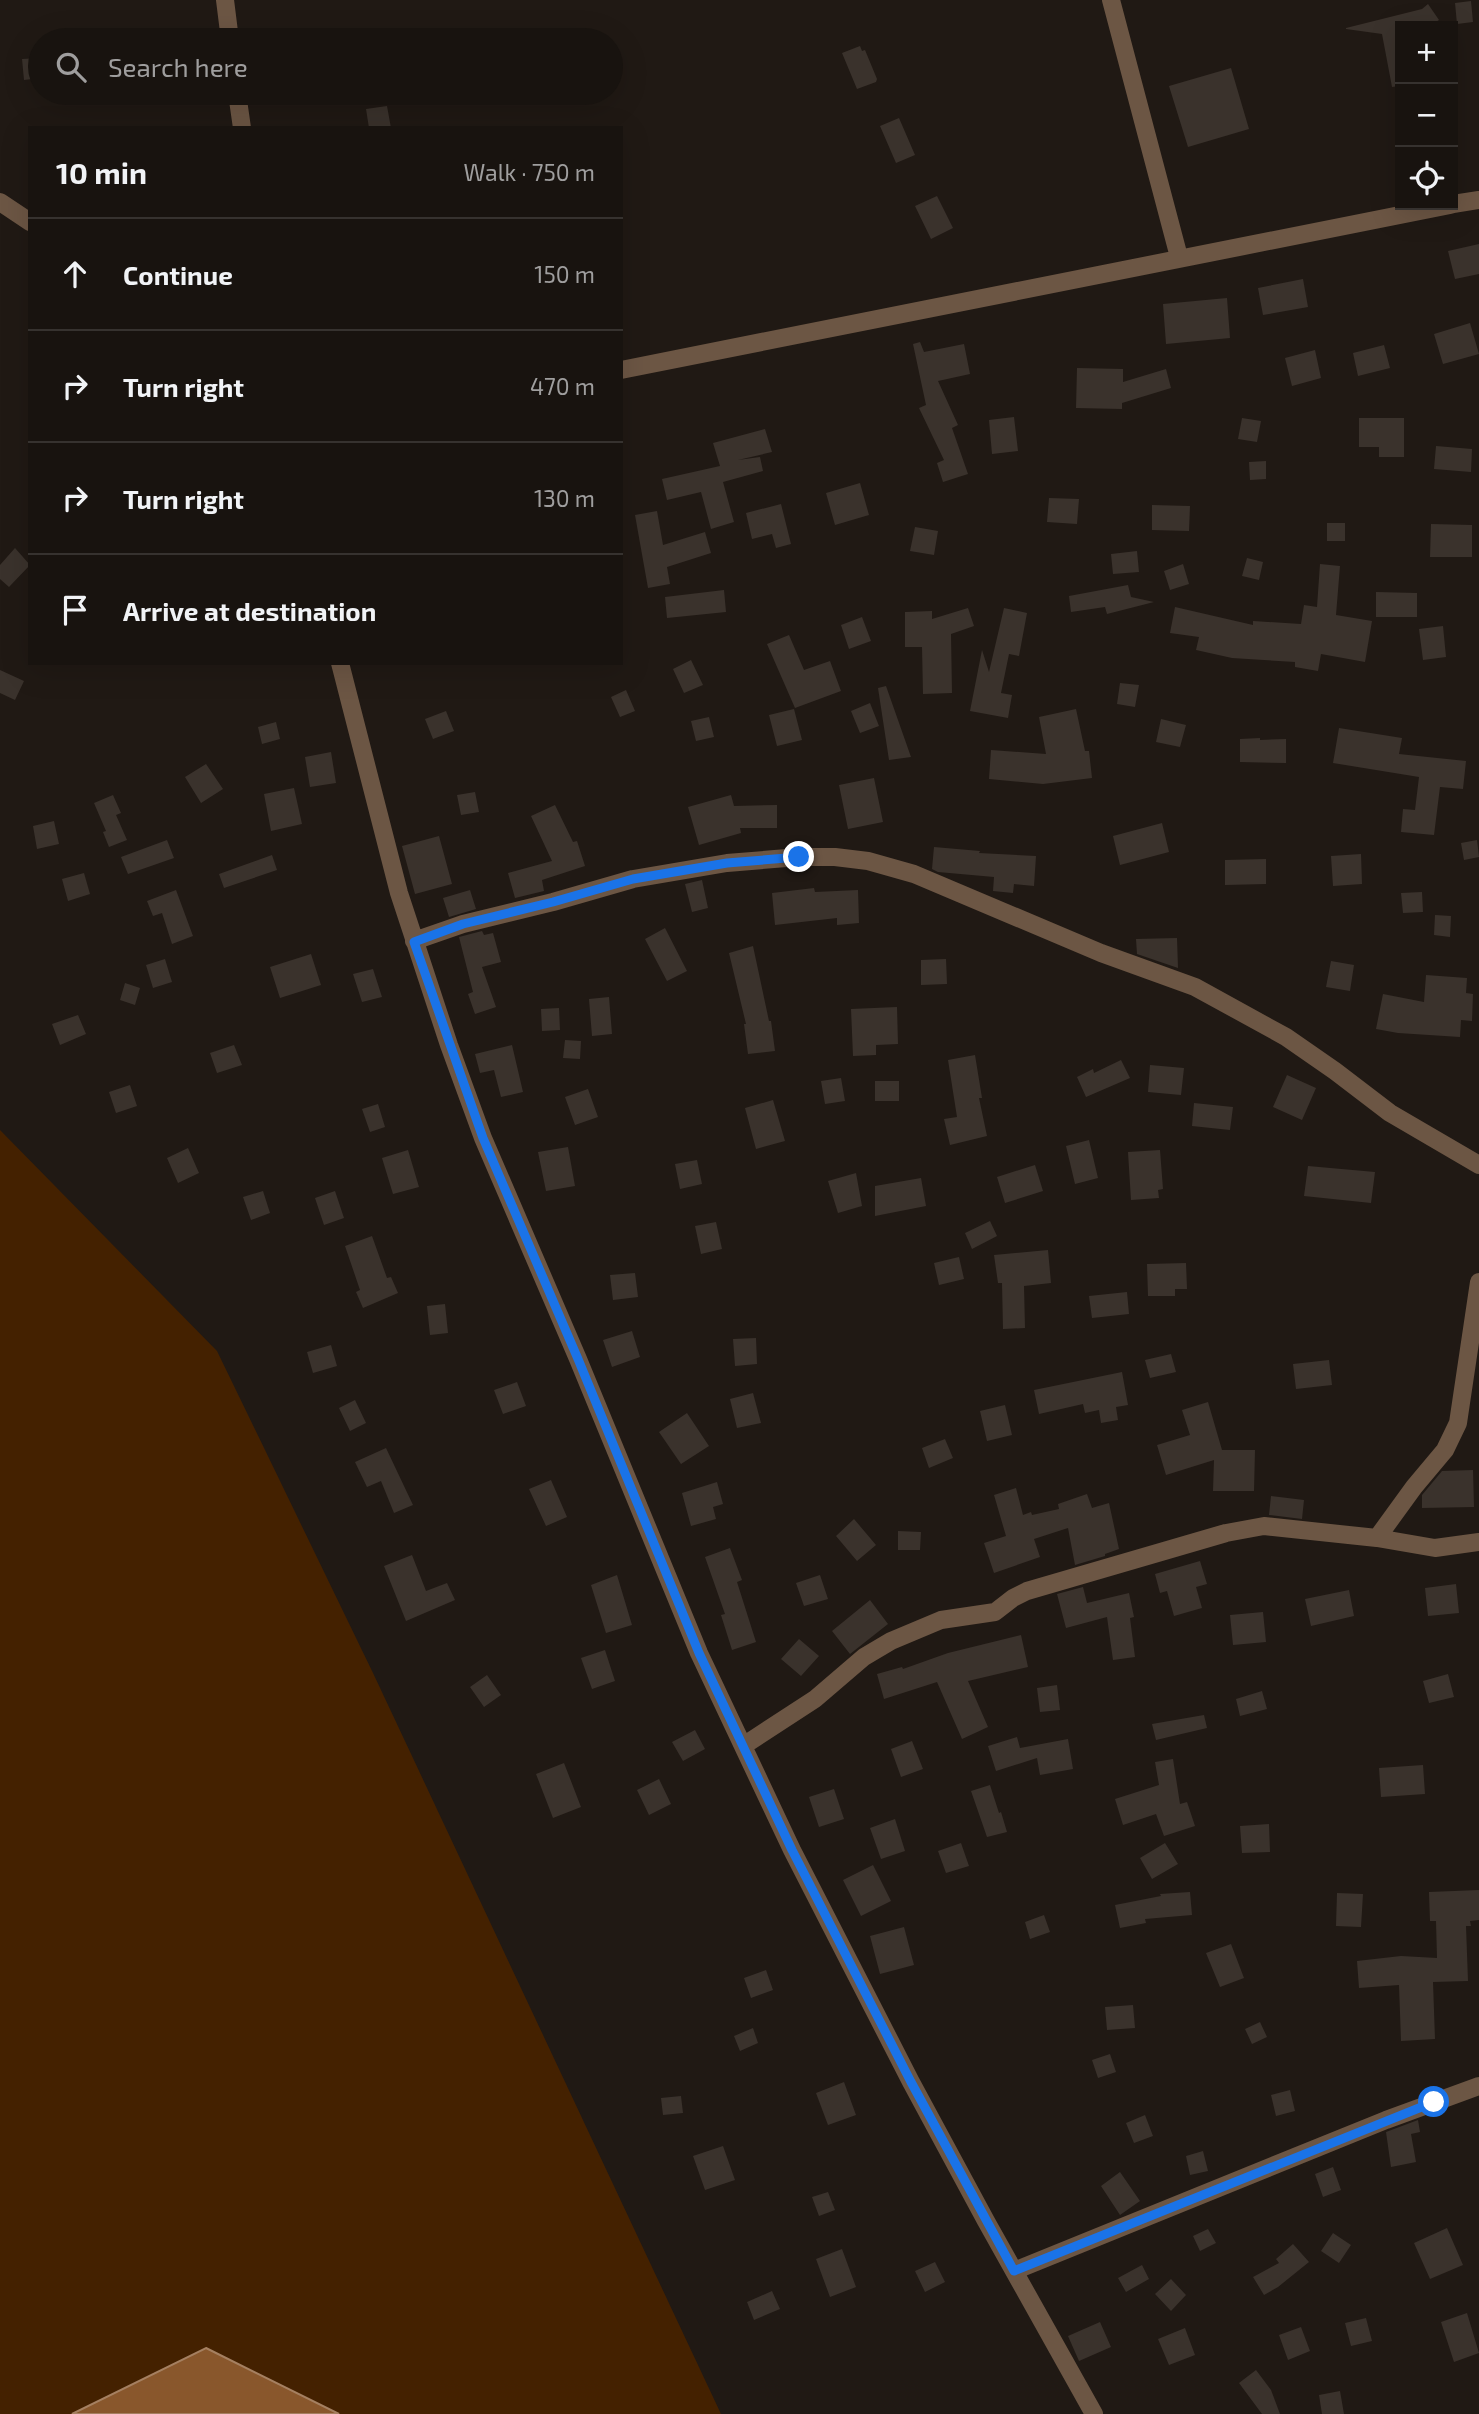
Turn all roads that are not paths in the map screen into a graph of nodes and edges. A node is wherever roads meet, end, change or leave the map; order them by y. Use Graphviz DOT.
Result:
graph roads {
  1 [pos="225,0"];
  2 [pos="1111,0"];
  3 [pos="228,28"];
  4 [pos="239,105"];
  5 [pos="242,126"];
  6 [pos="1479,200"];
  7 [pos="0,202"];
  8 [pos="1458,204"];
  9 [pos="1425,210"];
  10 [pos="28,221"];
  11 [pos="1179,257"];
  12 [pos="623,370"];
  13 [pos="341,665"];
  14 [pos="414,942"];
  15 [pos="1479,1165"];
  16 [pos="1479,1282"];
  17 [pos="1377,1538"];
  18 [pos="1479,1542"];
  19 [pos="743,1746"];
  20 [pos="1479,2086"];
  21 [pos="1014,2271"];
  22 [pos="1094,2414"];
  1 -- 3 [label="street"];
  2 -- 11 [label="street"];
  4 -- 5 [label="street"];
  6 -- 8 [label="street"];
  7 -- 10 [label="street"];
  9 -- 11 [label="street"];
  11 -- 12 [label="street"];
  13 -- 14 [label="street"];
  14 -- 15 [label="street"];
  14 -- 19 [label="street"];
  16 -- 17 [label="street"];
  17 -- 18 [label="street"];
  17 -- 19 [label="street"];
  19 -- 21 [label="street"];
  20 -- 21 [label="street"];
  21 -- 22 [label="street"];
}
